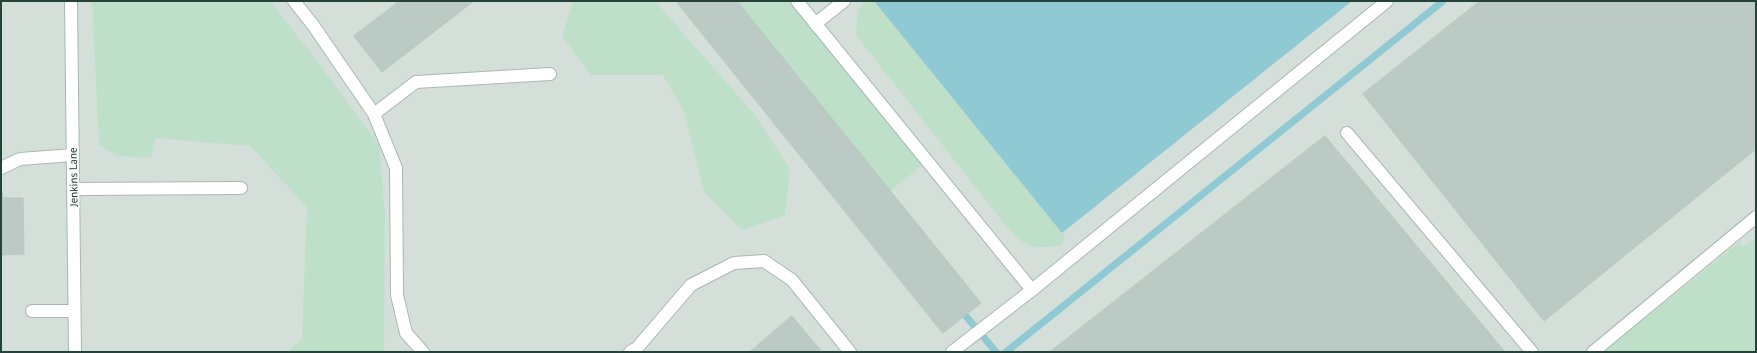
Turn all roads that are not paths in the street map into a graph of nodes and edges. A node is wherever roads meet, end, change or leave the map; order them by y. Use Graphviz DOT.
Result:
graph roads {
  1 [pos="72,1"];
  2 [pos="294,1"];
  3 [pos="797,1"];
  4 [pos="844,1"];
  5 [pos="1387,1"];
  6 [pos="815,24"];
  7 [pos="550,74"];
  8 [pos="374,114"];
  9 [pos="1348,133"];
  10 [pos="73,155"];
  11 [pos="1,168"];
  12 [pos="241,188"];
  13 [pos="74,189"];
  14 [pos="1756,217"];
  15 [pos="1032,290"];
  16 [pos="32,312"];
  17 [pos="74,312"];
  18 [pos="75,352"];
  19 [pos="424,352"];
  20 [pos="630,352"];
  21 [pos="850,352"];
  22 [pos="952,352"];
  23 [pos="1532,352"];
  24 [pos="1593,352"];
  1 -- 10 [label="lane, Jenkins Lane"];
  2 -- 8 [label="lane"];
  3 -- 6 [label="lane"];
  4 -- 6 [label="lane"];
  5 -- 15 [label="lane"];
  6 -- 15 [label="lane"];
  7 -- 8 [label="lane"];
  8 -- 19 [label="lane"];
  9 -- 23 [label="lane"];
  10 -- 11 [label="lane"];
  10 -- 13 [label="lane, Jenkins Lane"];
  12 -- 13 [label="lane"];
  13 -- 17 [label="lane, Jenkins Lane"];
  14 -- 24 [label="lane"];
  15 -- 22 [label="lane"];
  16 -- 17 [label="lane"];
  17 -- 18 [label="lane, Jenkins Lane"];
  20 -- 21 [label="lane"];
}
